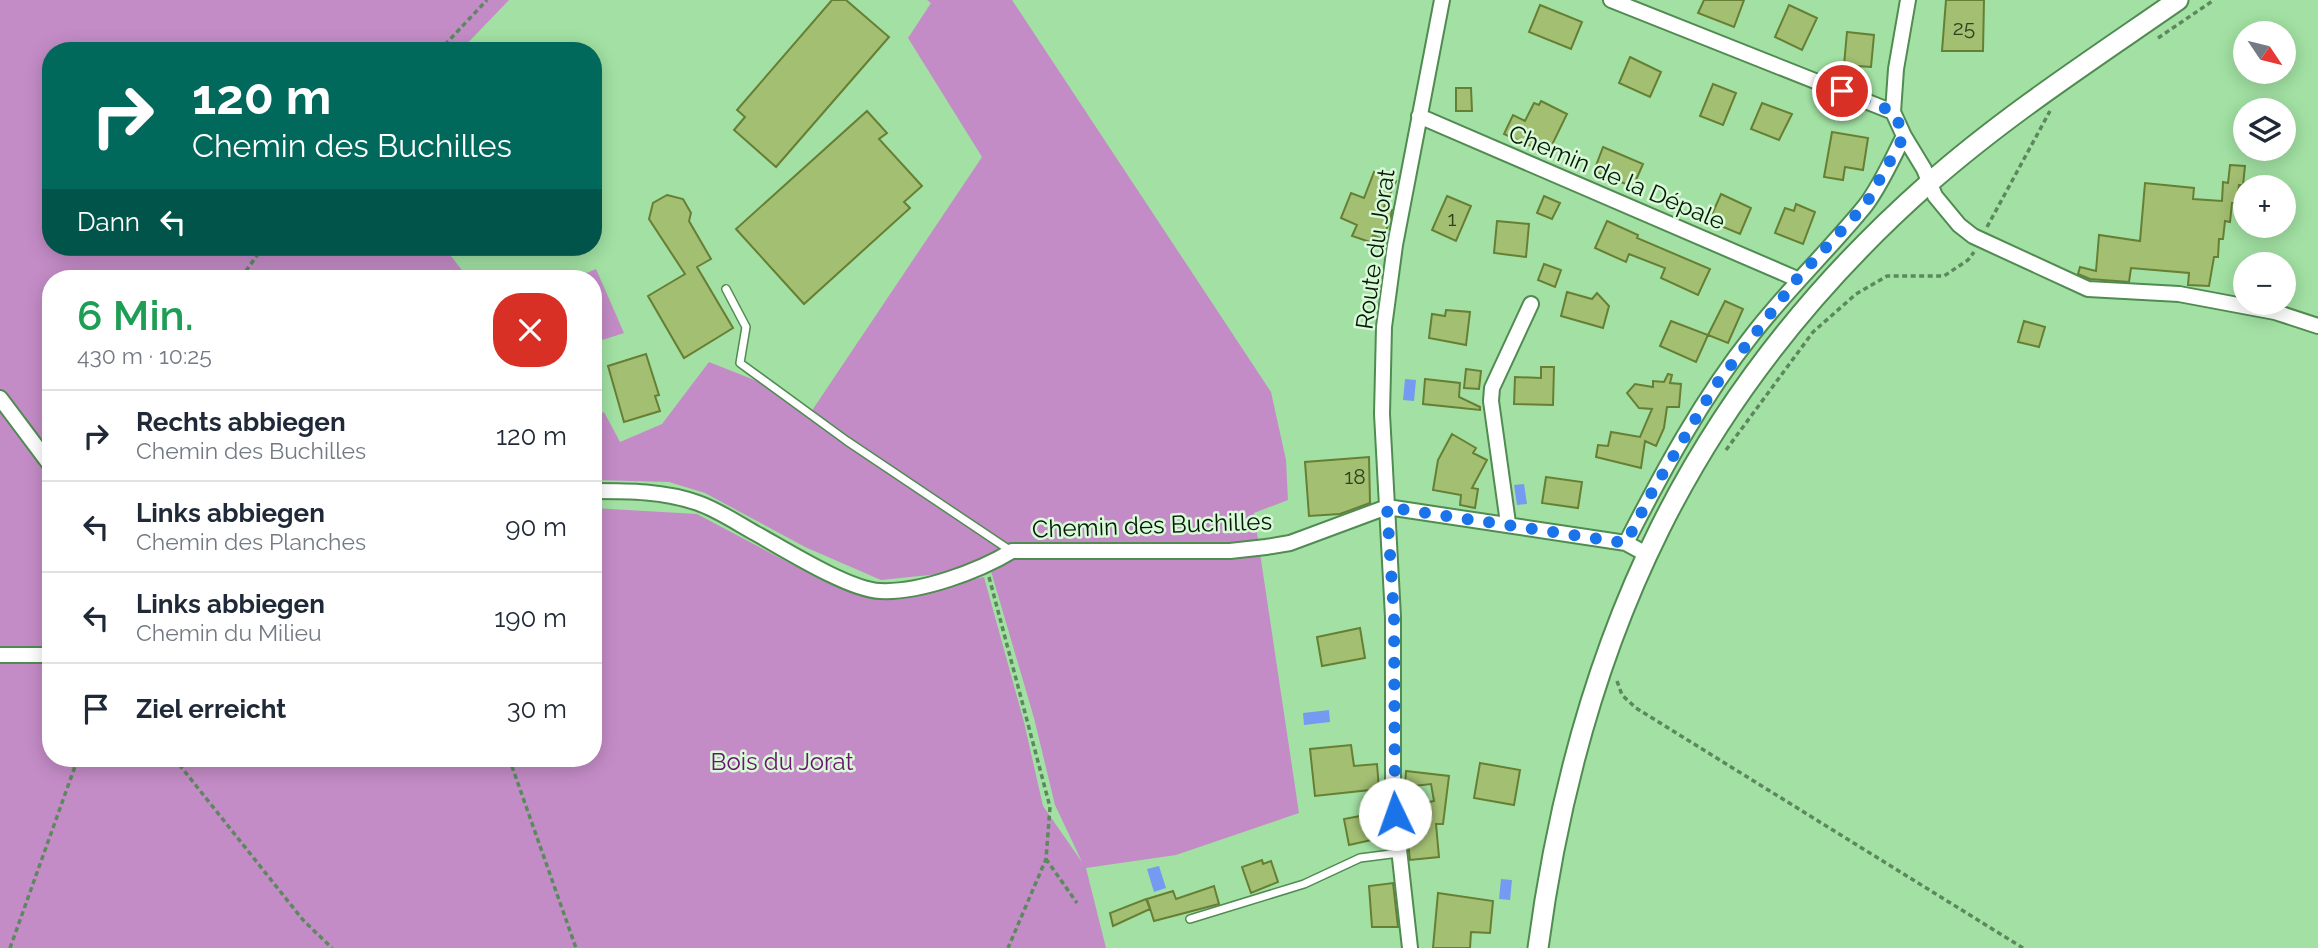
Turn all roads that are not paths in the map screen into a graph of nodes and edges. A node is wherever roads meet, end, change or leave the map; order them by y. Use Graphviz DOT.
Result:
graph roads {
  1 [pos="1443,0"];
  2 [pos="1611,0"];
  3 [pos="1908,0"];
  4 [pos="2178,0"];
  5 [pos="1894,112"];
  6 [pos="1419,116"];
  7 [pos="1904,136"];
  8 [pos="1929,183"];
  9 [pos="1797,279"];
  10 [pos="726,289"];
  11 [pos="1531,304"];
  12 [pos="2318,326"];
  13 [pos="0,398"];
  14 [pos="42,454"];
  15 [pos="602,491"];
  16 [pos="1387,507"];
  17 [pos="1508,523"];
  18 [pos="1626,543"];
  19 [pos="1012,551"];
  20 [pos="1646,554"];
  21 [pos="0,655"];
  22 [pos="42,655"];
  23 [pos="1400,852"];
  24 [pos="1190,919"];
  25 [pos="1410,948"];
  26 [pos="1538,948"];
  1 -- 6 [label="street, Route du Jorat"];
  2 -- 5 [label="street"];
  3 -- 5 [label="street"];
  4 -- 8 [label="main road"];
  5 -- 7 [label="street"];
  6 -- 9 [label="street, Chemin de la Dépale"];
  6 -- 16 [label="street, Route du Jorat"];
  7 -- 8 [label="street"];
  7 -- 9 [label="street"];
  8 -- 12 [label="street"];
  8 -- 20 [label="main road"];
  9 -- 18 [label="street"];
  10 -- 19 [label="lane"];
  11 -- 17 [label="street"];
  13 -- 14 [label="street"];
  15 -- 19 [label="street, Chemin des Buchilles"];
  16 -- 17 [label="street, Chemin des Buchilles"];
  16 -- 19 [label="street, Chemin des Buchilles"];
  16 -- 23 [label="street, Route du Jorat"];
  17 -- 18 [label="street, Chemin des Buchilles"];
  18 -- 20 [label="street, Chemin des Buchilles"];
  20 -- 26 [label="main road"];
  21 -- 22 [label="street"];
  23 -- 24 [label="lane"];
  23 -- 25 [label="street, Route du Jorat"];
}
